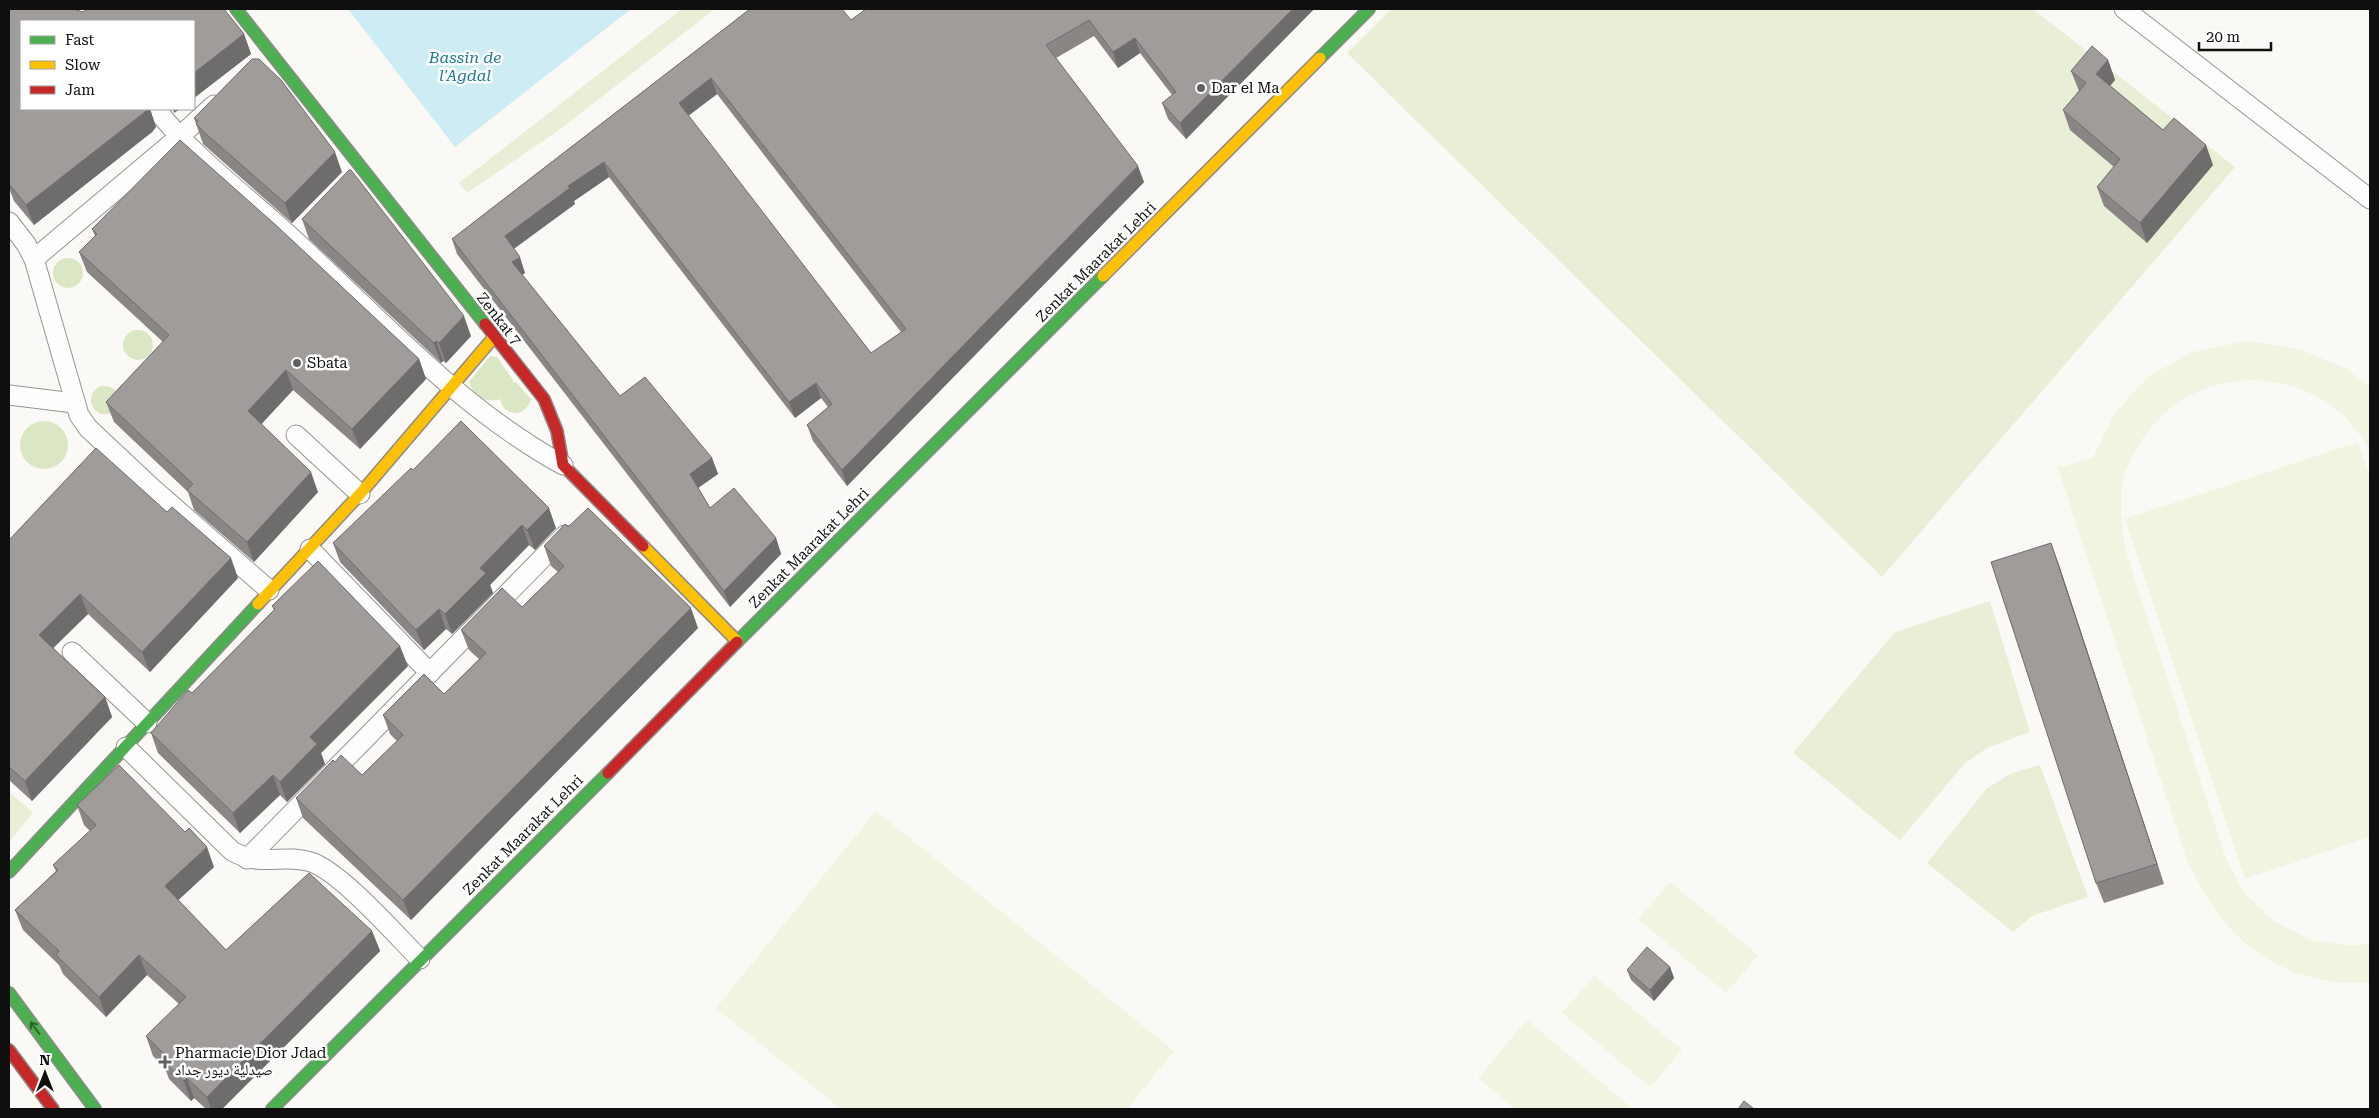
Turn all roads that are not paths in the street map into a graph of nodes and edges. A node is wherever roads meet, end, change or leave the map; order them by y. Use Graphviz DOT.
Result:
graph roads {
  1 [pos="78,9"];
  2 [pos="236,9"];
  3 [pos="1369,9"];
  4 [pos="2124,9"];
  5 [pos="87,20"];
  6 [pos="230,90"];
  7 [pos="157,110"];
  8 [pos="179,137"];
  9 [pos="362,168"];
  10 [pos="348,182"];
  11 [pos="2370,199"];
  12 [pos="9,222"];
  13 [pos="307,225"];
  14 [pos="293,239"];
  15 [pos="34,259"];
  16 [pos="494,337"];
  17 [pos="450,388"];
  18 [pos="9,395"];
  19 [pos="74,403"];
  20 [pos="296,435"];
  21 [pos="563,465"];
  22 [pos="360,494"];
  23 [pos="598,502"];
  24 [pos="310,549"];
  25 [pos="269,590"];
  26 [pos="737,641"];
  27 [pos="72,652"];
  28 [pos="430,673"];
  29 [pos="148,723"];
  30 [pos="126,747"];
  31 [pos="247,859"];
  32 [pos="9,872"];
  33 [pos="420,959"];
  34 [pos="9,993"];
  35 [pos="9,1050"];
  36 [pos="53,1109"];
  37 [pos="95,1109"];
  38 [pos="272,1109"];
  1 -- 5 [label="street"];
  2 -- 9 [label="street, Zenkat 7"];
  3 -- 26 [label="street, Zenkat Maarakat Lehri"];
  4 -- 11 [label="street"];
  6 -- 8 [label="street"];
  7 -- 8 [label="street"];
  8 -- 14 [label="street"];
  8 -- 15 [label="street"];
  9 -- 10 [label="street"];
  9 -- 16 [label="street, Zenkat 7"];
  12 -- 15 [label="street"];
  13 -- 14 [label="street"];
  14 -- 17 [label="street"];
  15 -- 19 [label="street"];
  16 -- 17 [label="street"];
  16 -- 21 [label="street, Zenkat 7"];
  17 -- 21 [label="street"];
  17 -- 22 [label="street"];
  18 -- 19 [label="street"];
  19 -- 25 [label="street"];
  20 -- 22 [label="street"];
  21 -- 23 [label="street"];
  22 -- 24 [label="street"];
  23 -- 26 [label="street"];
  23 -- 28 [label="street"];
  24 -- 25 [label="street"];
  24 -- 28 [label="street"];
  25 -- 29 [label="street"];
  26 -- 33 [label="street, Zenkat Maarakat Lehri"];
  27 -- 29 [label="street"];
  28 -- 31 [label="street"];
  29 -- 30 [label="street"];
  30 -- 31 [label="street"];
  30 -- 32 [label="street"];
  31 -- 33 [label="street"];
  33 -- 38 [label="street, Zenkat Maarakat Lehri"];
  37 -- 34 [label="street, one-way"];
  35 -- 36 [label="street"];
}
